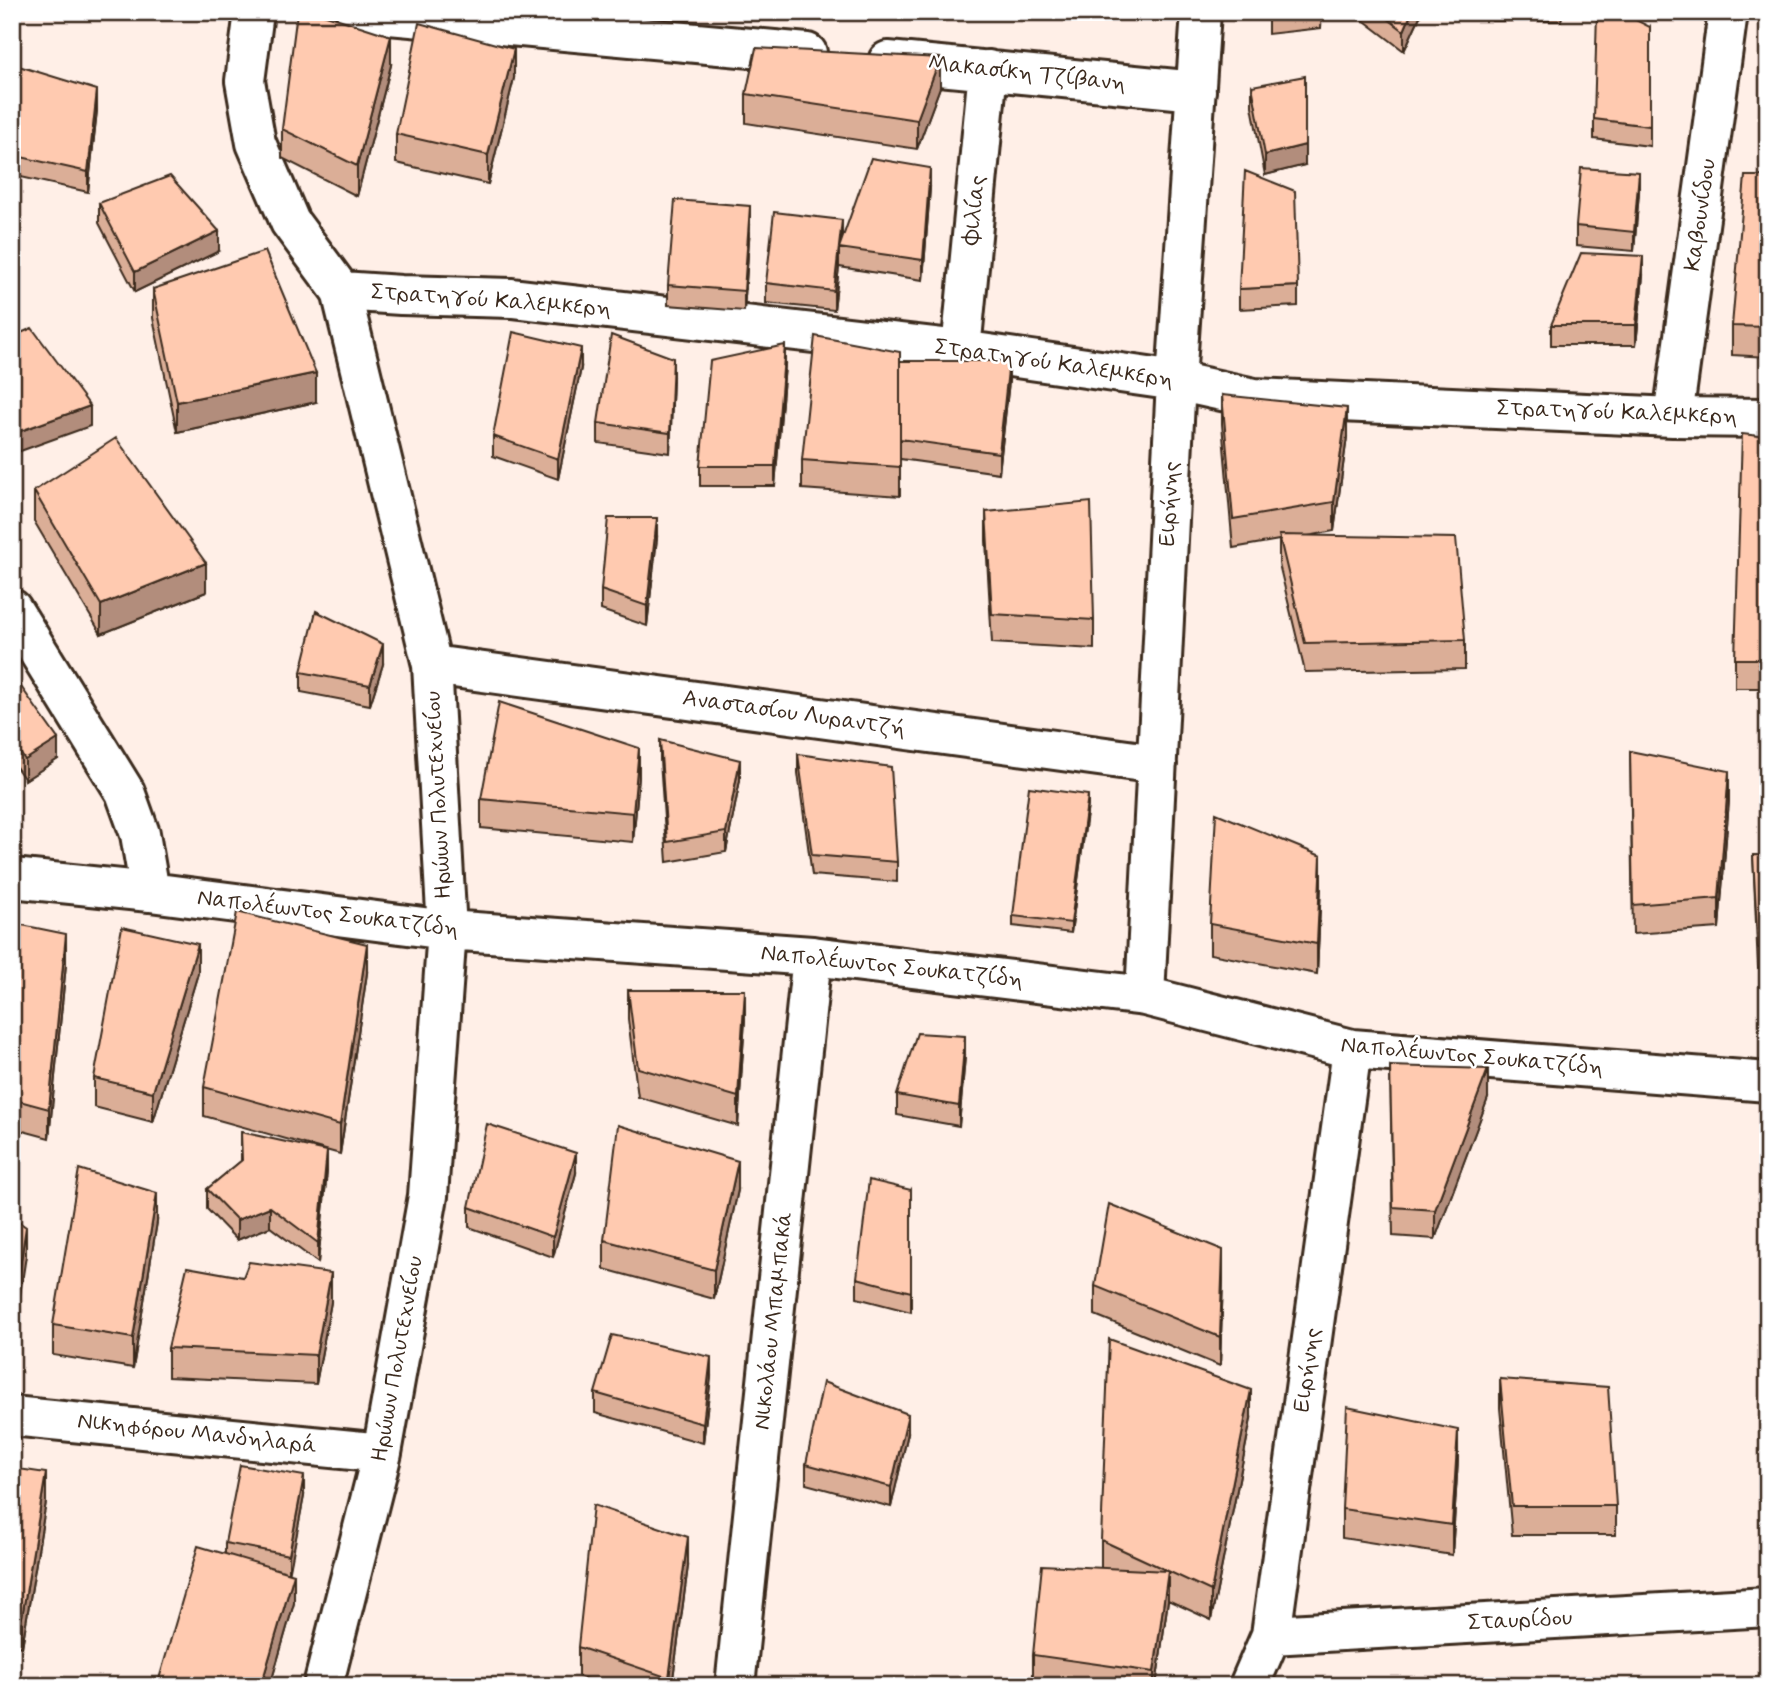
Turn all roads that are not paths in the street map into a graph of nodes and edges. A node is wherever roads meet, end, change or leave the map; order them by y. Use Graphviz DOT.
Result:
graph roads {
  1 [pos="254,12"];
  2 [pos="356,12"];
  3 [pos="1201,12"];
  4 [pos="1728,12"];
  5 [pos="988,70"];
  6 [pos="1196,91"];
  7 [pos="341,290"];
  8 [pos="961,350"];
  9 [pos="1176,381"];
  10 [pos="1673,417"];
  11 [pos="1768,418"];
  12 [pos="12,609"];
  13 [pos="432,665"];
  14 [pos="1157,764"];
  15 [pos="12,878"];
  16 [pos="150,891"];
  17 [pos="447,930"];
  18 [pos="812,956"];
  19 [pos="1145,996"];
  20 [pos="1352,1049"];
  21 [pos="1768,1082"];
  22 [pos="12,1416"];
  23 [pos="382,1453"];
  24 [pos="1768,1607"];
  25 [pos="1271,1635"];
  26 [pos="323,1686"];
  27 [pos="735,1686"];
  28 [pos="1249,1686"];
  1 -- 7 [label="street, Ηρώων Πολυτεχνείου"];
  2 -- 5 [label="street, Μακασίκη Τζίβανη"];
  3 -- 6 [label="street, Ειρήνης"];
  4 -- 10 [label="street, Καβουνίδου"];
  5 -- 6 [label="street, Μακασίκη Τζίβανη"];
  5 -- 8 [label="street, Φιλίας"];
  6 -- 9 [label="street, Ειρήνης"];
  7 -- 8 [label="street, Στρατηγού Καλεμκερη"];
  7 -- 13 [label="street, Ηρώων Πολυτεχνείου"];
  8 -- 9 [label="street, Στρατηγού Καλεμκερη"];
  9 -- 10 [label="street, Στρατηγού Καλεμκερη"];
  9 -- 14 [label="street, Ειρήνης"];
  10 -- 11 [label="street, Στρατηγού Καλεμκερη"];
  12 -- 16 [label="street"];
  13 -- 14 [label="street, Αναστασίου Λυραντζή"];
  13 -- 17 [label="street, Ηρώων Πολυτεχνείου"];
  14 -- 19 [label="street, Ειρήνης"];
  15 -- 16 [label="street, Ναπολέωντος Σουκατζίδη"];
  16 -- 17 [label="street, Ναπολέωντος Σουκατζίδη"];
  17 -- 18 [label="street, Ναπολέωντος Σουκατζίδη"];
  17 -- 23 [label="street, Ηρώων Πολυτεχνείου"];
  18 -- 19 [label="street, Ναπολέωντος Σουκατζίδη"];
  18 -- 27 [label="street, Νικολάου Μπαμπακά"];
  19 -- 20 [label="street, Ναπολέωντος Σουκατζίδη"];
  20 -- 21 [label="street, Ναπολέωντος Σουκατζίδη"];
  20 -- 25 [label="street, Ειρήνης"];
  22 -- 23 [label="street, Νικηφόρου Μανδηλαρά"];
  23 -- 26 [label="street, Ηρώων Πολυτεχνείου"];
  24 -- 25 [label="street, Σταυρίδου"];
  25 -- 28 [label="street, Ειρήνης"];
}
